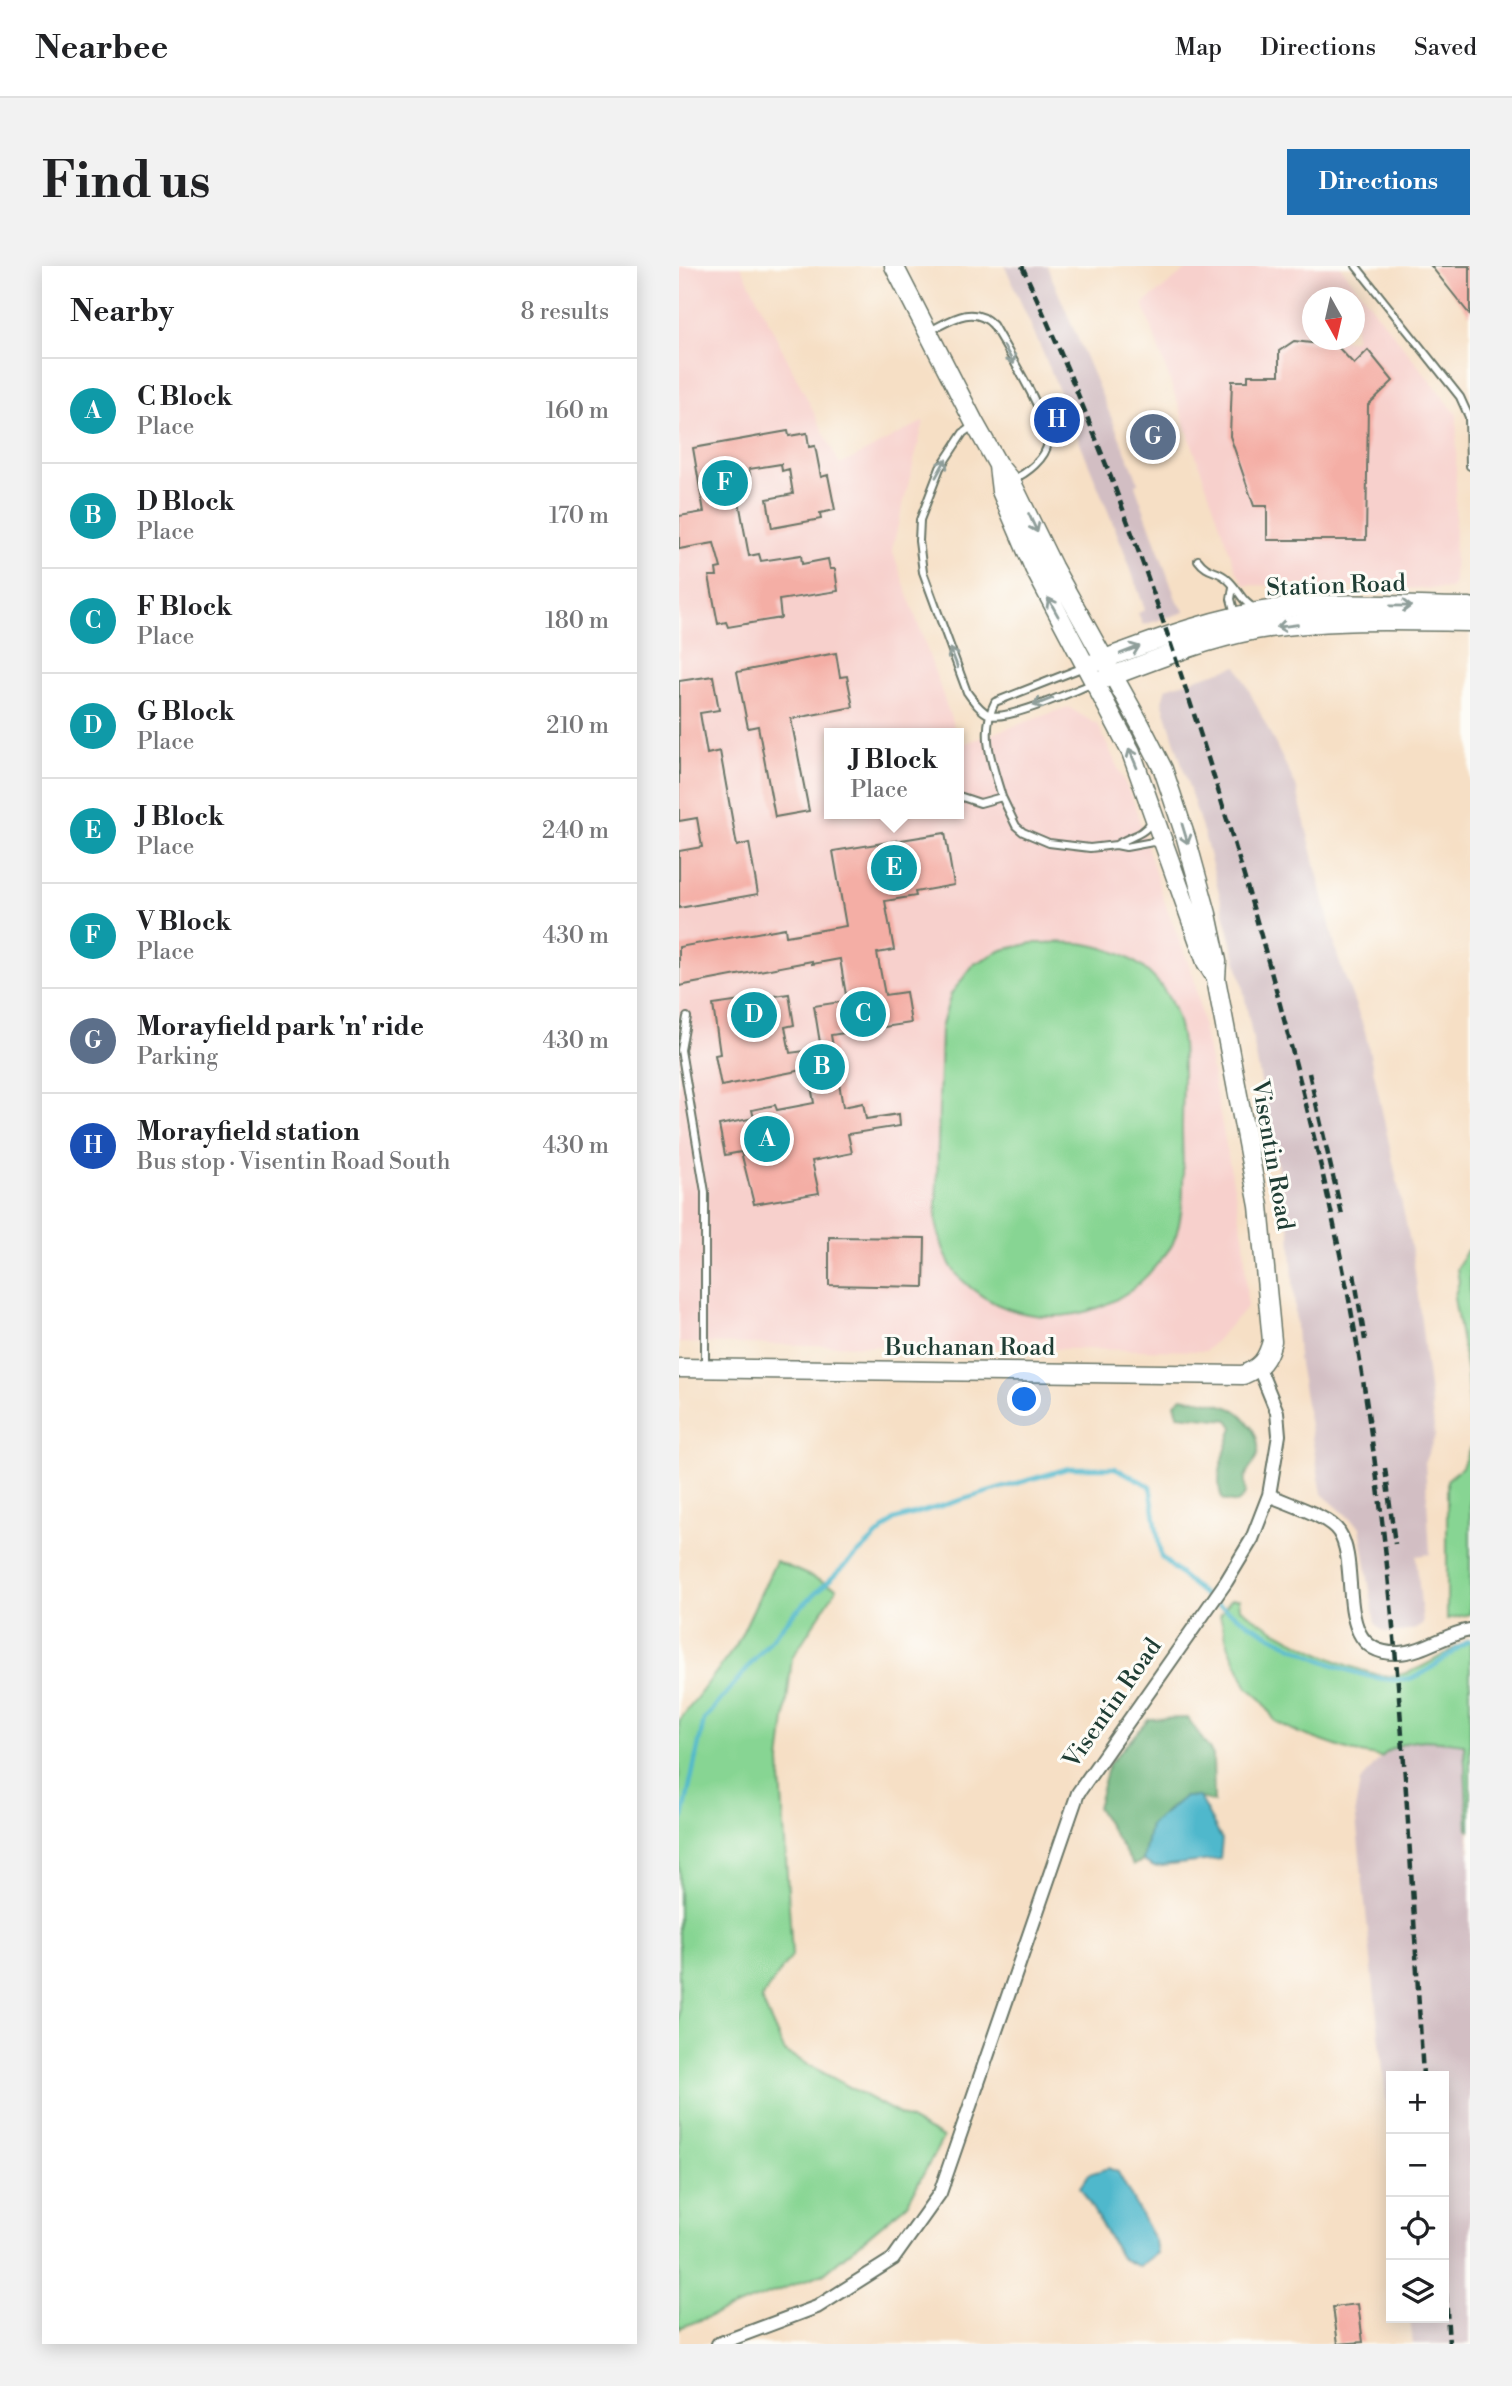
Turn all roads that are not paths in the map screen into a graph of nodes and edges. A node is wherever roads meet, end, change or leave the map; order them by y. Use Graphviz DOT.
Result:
graph roads {
  1 [pos="894,266"];
  2 [pos="1356,266"];
  3 [pos="928,332"];
  4 [pos="1470,417"];
  5 [pos="975,424"];
  6 [pos="1470,466"];
  7 [pos="1003,476"];
  8 [pos="1198,560"];
  9 [pos="1233,586"];
  10 [pos="1470,607"];
  11 [pos="1261,611"];
  12 [pos="1235,616"];
  13 [pos="1470,622"];
  14 [pos="1255,630"];
  15 [pos="1086,666"];
  16 [pos="1109,667"];
  17 [pos="1095,682"];
  18 [pos="989,715"];
  19 [pos="1002,797"];
  20 [pos="964,798"];
  21 [pos="1155,815"];
  22 [pos="1116,845"];
  23 [pos="1165,845"];
  24 [pos="1216,979"];
  25 [pos="687,1017"];
  26 [pos="679,1368"];
  27 [pos="705,1368"];
  28 [pos="1259,1368"];
  29 [pos="1269,1495"];
  30 [pos="1470,1630"];
  31 [pos="718,2344"];
  1 -- 3 [label="main road"];
  2 -- 4 [label="lane"];
  3 -- 5 [label="main road"];
  3 -- 7 [label="lane, one-way"];
  4 -- 6 [label="lane"];
  5 -- 7 [label="main road"];
  18 -- 5 [label="lane, one-way"];
  15 -- 7 [label="main road, Visentin Road, one-way"];
  7 -- 16 [label="main road, Visentin Road, one-way"];
  8 -- 9 [label="lane"];
  9 -- 11 [label="lane"];
  9 -- 12 [label="lane"];
  11 -- 10 [label="main road, Station Road, one-way"];
  11 -- 12 [label="main road, Station Road"];
  12 -- 14 [label="lane"];
  16 -- 12 [label="main road, Station Road, one-way"];
  13 -- 14 [label="main road, Station Road, one-way"];
  14 -- 16 [label="main road, Station Road"];
  15 -- 16 [label="main road, Station Road"];
  15 -- 17 [label="main road, Visentin Road"];
  15 -- 18 [label="lane"];
  16 -- 17 [label="main road, Station Road"];
  16 -- 24 [label="main road, Visentin Road, one-way"];
  17 -- 18 [label="lane, one-way"];
  21 -- 17 [label="main road, Visentin Road, one-way"];
  18 -- 19 [label="lane"];
  19 -- 20 [label="lane"];
  19 -- 22 [label="lane"];
  21 -- 22 [label="lane"];
  21 -- 23 [label="main road, Visentin Road"];
  22 -- 23 [label="lane"];
  23 -- 24 [label="main road, Visentin Road"];
  24 -- 28 [label="main road, Visentin Road"];
  25 -- 27 [label="lane"];
  26 -- 27 [label="main road, Buchanan Road"];
  27 -- 28 [label="main road, Buchanan Road"];
  28 -- 29 [label="street, Visentin Road"];
  29 -- 30 [label="street"];
  29 -- 31 [label="street, Visentin Road"];
}
